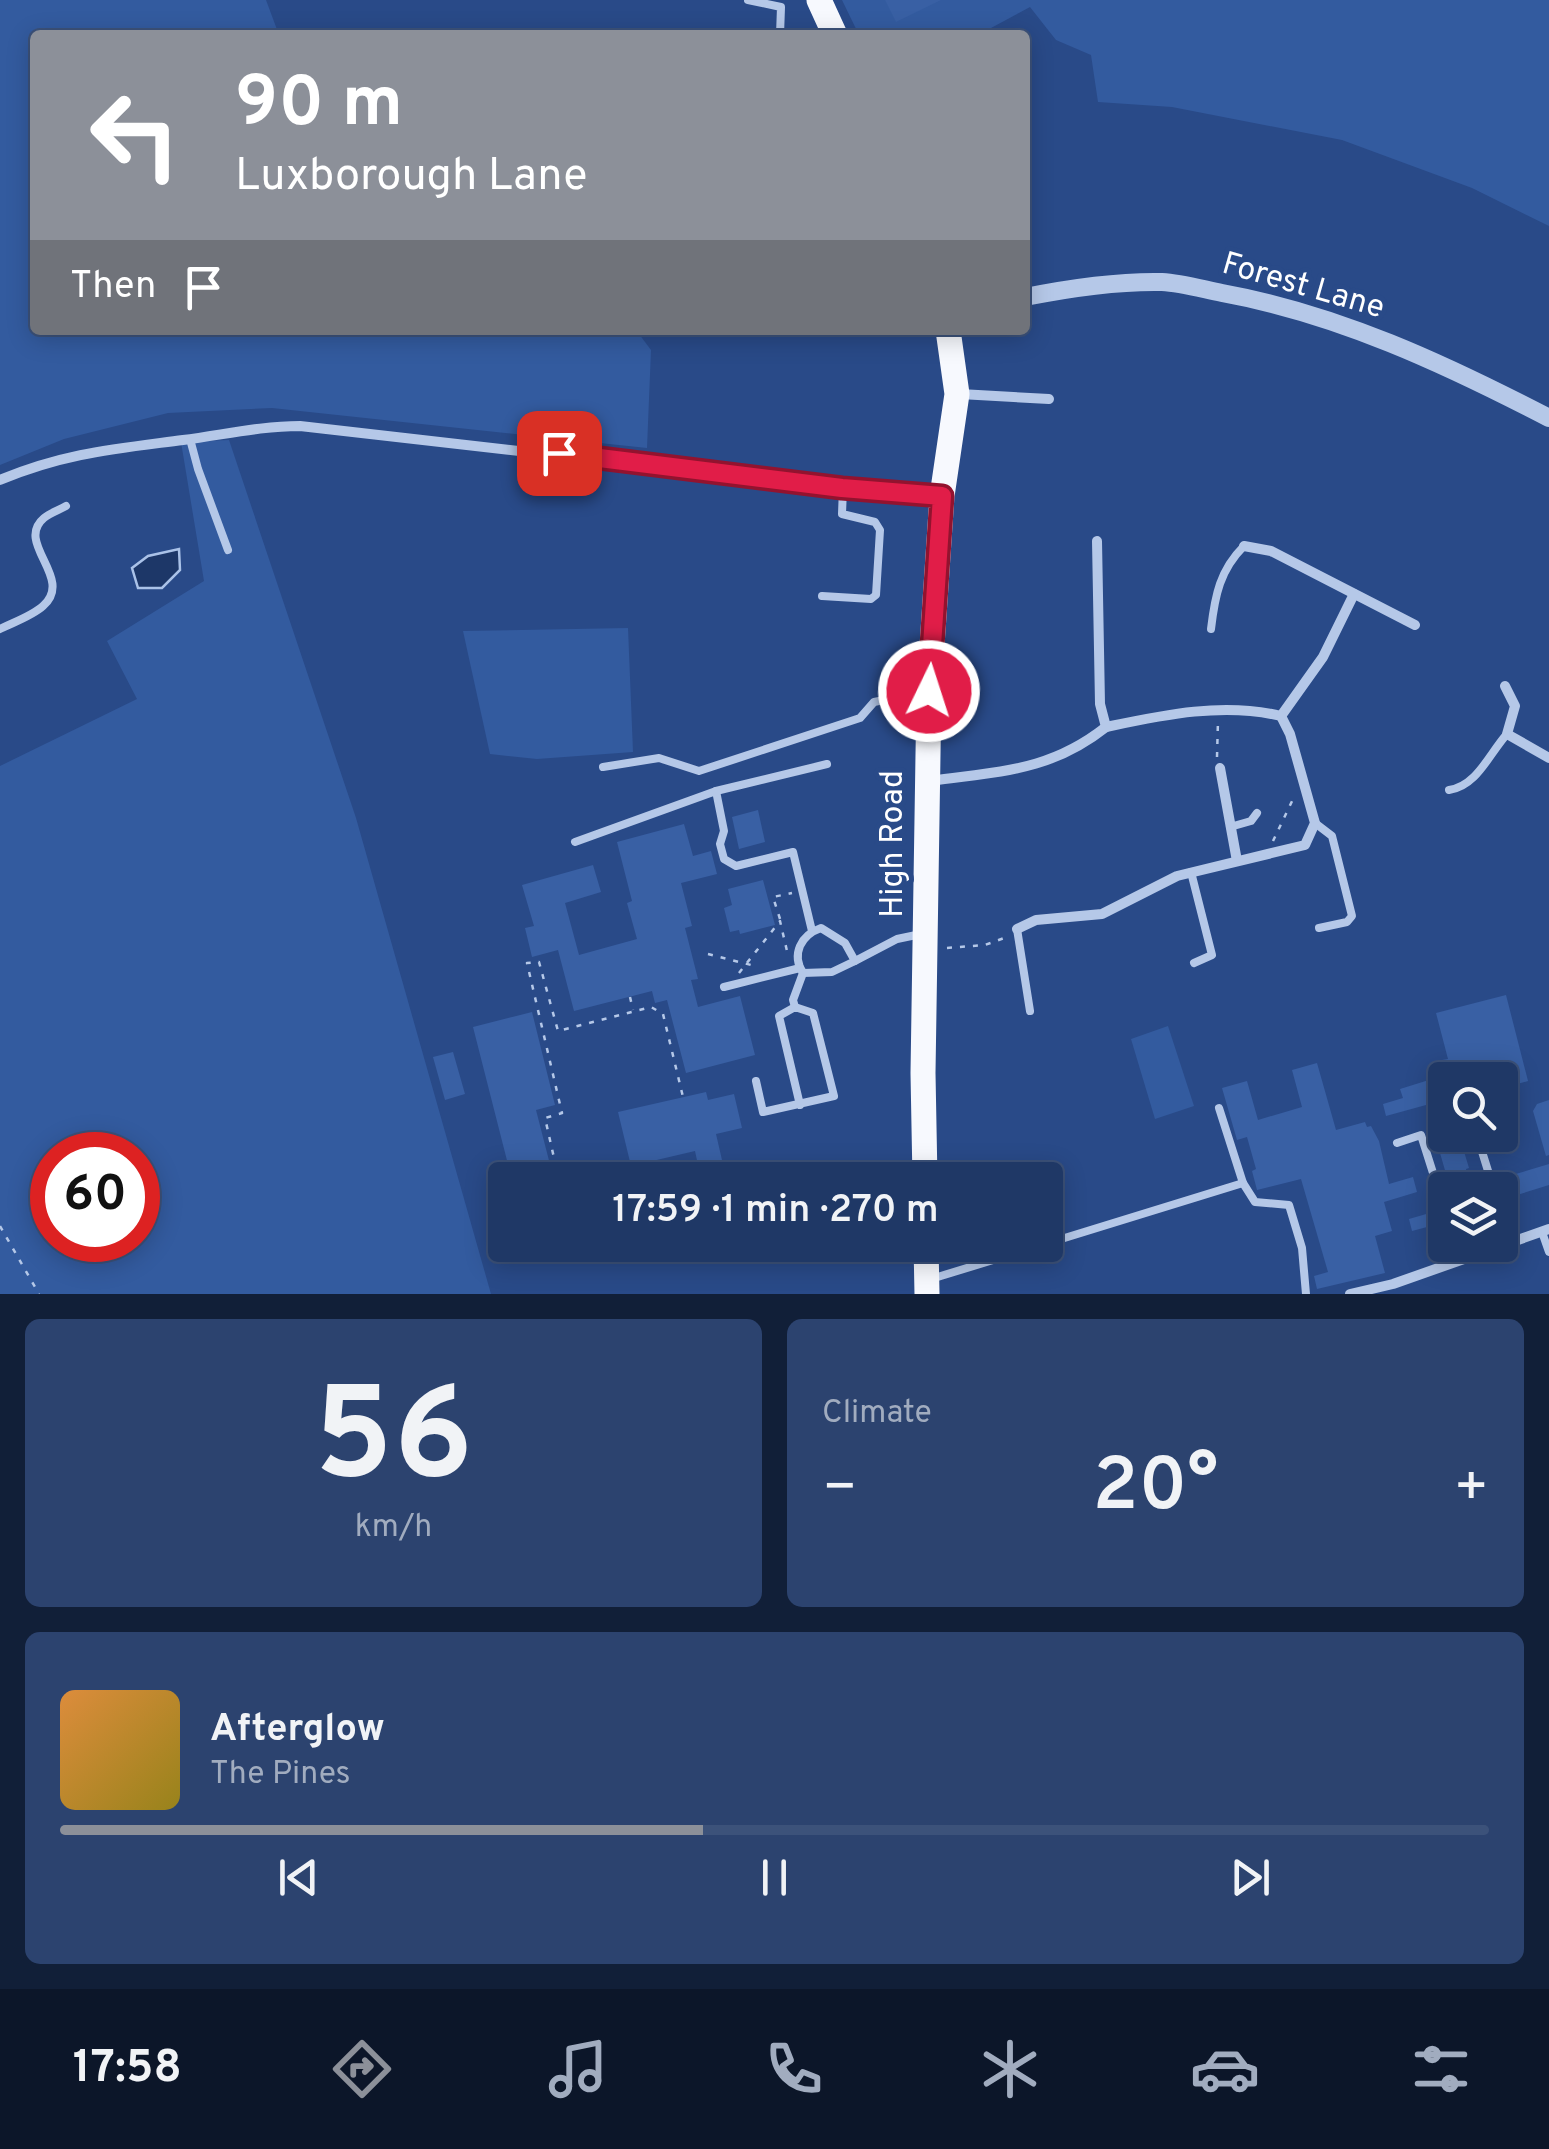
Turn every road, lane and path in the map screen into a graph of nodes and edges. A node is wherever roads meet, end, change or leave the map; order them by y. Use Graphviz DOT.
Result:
graph roads {
  1 [pos="748,0"];
  2 [pos="820,0"];
  3 [pos="780,30"];
  4 [pos="834,30"];
  5 [pos="1030,296"];
  6 [pos="949,335"];
  7 [pos="958,394"];
  8 [pos="1049,399"];
  9 [pos="1549,418"];
  10 [pos="190,439"];
  11 [pos="0,480"];
  12 [pos="842,488"];
  13 [pos="942,496"];
  14 [pos="66,506"];
  15 [pos="1097,541"];
  16 [pos="1244,546"];
  17 [pos="228,550"];
  18 [pos="1354,594"];
  19 [pos="822,596"];
  20 [pos="1414,625"];
  21 [pos="0,629"];
  22 [pos="1211,629"];
  23 [pos="1505,686"];
  24 [pos="929,691"];
  25 [pos="1218,712"];
  26 [pos="1280,716"];
  27 [pos="1106,727"];
  28 [pos="1507,734"];
  29 [pos="1549,758"];
  30 [pos="828,764"];
  31 [pos="603,767"];
  32 [pos="1220,768"];
  33 [pos="926,782"];
  34 [pos="1304,783"];
  35 [pos="1448,790"];
  36 [pos="716,792"];
  37 [pos="1257,813"];
  38 [pos="1315,824"];
  39 [pos="1230,827"];
  40 [pos="574,842"];
  41 [pos="1276,852"];
  42 [pos="1238,861"];
  43 [pos="1192,872"];
  44 [pos="802,891"];
  45 [pos="780,921"];
  46 [pos="1319,928"];
  47 [pos="1017,930"];
  48 [pos="812,931"];
  49 [pos="926,941"];
  50 [pos="708,954"];
  51 [pos="855,961"];
  52 [pos="1194,963"];
  53 [pos="745,964"];
  54 [pos="795,971"];
  55 [pos="726,986"];
  56 [pos="630,997"];
  57 [pos="794,1007"];
  58 [pos="1030,1011"];
  59 [pos="634,1012"];
  60 [pos="756,1081"];
  61 [pos="683,1097"];
  62 [pos="800,1105"];
  63 [pos="1219,1108"];
  64 [pos="1397,1142"];
  65 [pos="555,1162"];
  66 [pos="925,1162"];
  67 [pos="1433,1172"];
  68 [pos="1243,1183"];
  69 [pos="0,1226"];
  70 [pos="1545,1230"];
  71 [pos="1063,1238"];
  72 [pos="1518,1241"];
  73 [pos="1549,1252"];
  74 [pos="963,1262"];
  75 [pos="1456,1262"];
  76 [pos="927,1270"];
  77 [pos="38,1294"];
  78 [pos="1306,1294"];
  79 [pos="1350,1294"];
  1 -- 3 [label="lane"];
  2 -- 4 [label="main road"];
  5 -- 9 [label="street, Forest Lane"];
  6 -- 7 [label="main road, High Road"];
  7 -- 8 [label="street"];
  7 -- 13 [label="main road, High Road"];
  10 -- 11 [label="street"];
  10 -- 12 [label="street"];
  10 -- 17 [label="lane"];
  12 -- 13 [label="street"];
  12 -- 19 [label="lane"];
  13 -- 24 [label="main road, High Road"];
  14 -- 21 [label="lane"];
  15 -- 27 [label="street"];
  16 -- 18 [label="street"];
  16 -- 22 [label="lane"];
  18 -- 20 [label="street"];
  18 -- 26 [label="street"];
  23 -- 28 [label="street"];
  24 -- 31 [label="lane"];
  24 -- 33 [label="main road, High Road"];
  25 -- 26 [label="street"];
  25 -- 27 [label="street"];
  25 -- 32 [label="path"];
  26 -- 34 [label="street"];
  27 -- 33 [label="street"];
  28 -- 29 [label="street"];
  28 -- 35 [label="lane"];
  30 -- 36 [label="lane"];
  32 -- 39 [label="street"];
  33 -- 49 [label="main road, High Road"];
  34 -- 38 [label="street"];
  34 -- 41 [label="path"];
  36 -- 40 [label="lane"];
  36 -- 44 [label="lane"];
  37 -- 39 [label="lane"];
  38 -- 41 [label="street"];
  38 -- 46 [label="lane"];
  39 -- 42 [label="street"];
  41 -- 42 [label="street"];
  42 -- 43 [label="street"];
  43 -- 47 [label="street"];
  43 -- 52 [label="lane"];
  44 -- 45 [label="path"];
  44 -- 48 [label="lane"];
  45 -- 53 [label="path"];
  45 -- 54 [label="path"];
  47 -- 49 [label="path"];
  47 -- 58 [label="lane"];
  48 -- 51 [label="lane"];
  48 -- 54 [label="lane"];
  49 -- 51 [label="lane"];
  49 -- 66 [label="main road, High Road"];
  50 -- 53 [label="path"];
  51 -- 54 [label="lane"];
  53 -- 54 [label="path"];
  53 -- 55 [label="path"];
  54 -- 55 [label="lane"];
  54 -- 57 [label="lane"];
  56 -- 59 [label="path"];
  57 -- 62 [label="lane"];
  57 -- 62 [label="lane"];
  59 -- 61 [label="path"];
  59 -- 65 [label="path"];
  60 -- 62 [label="lane"];
  63 -- 68 [label="lane"];
  64 -- 67 [label="lane"];
  68 -- 71 [label="lane"];
  68 -- 78 [label="lane"];
  69 -- 77 [label="path"];
  70 -- 72 [label="street"];
  70 -- 73 [label="lane"];
  74 -- 76 [label="lane"];
  75 -- 79 [label="street"];
}
